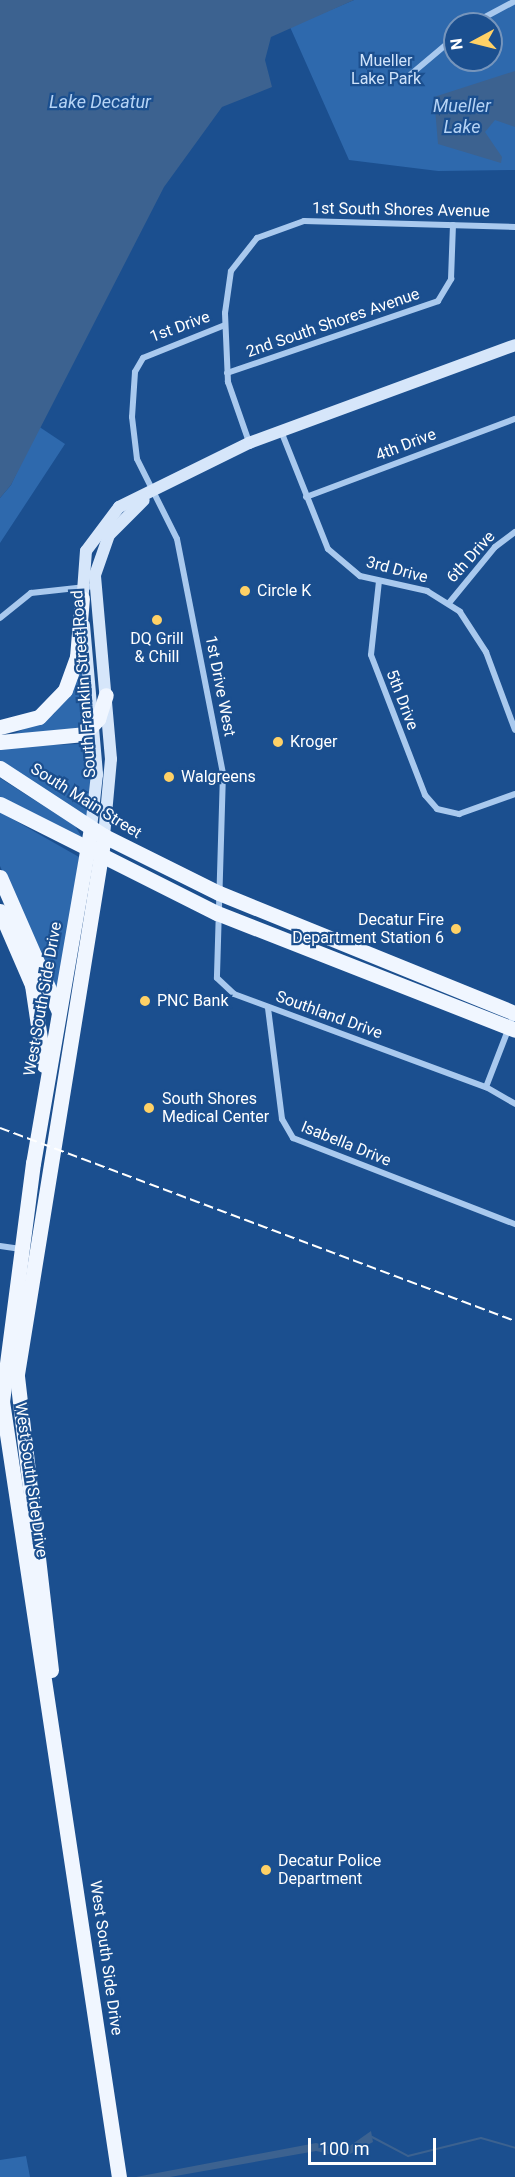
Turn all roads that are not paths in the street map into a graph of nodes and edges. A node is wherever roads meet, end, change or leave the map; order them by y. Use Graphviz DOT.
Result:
graph roads {
  1 [pos="515,1"];
  2 [pos="494,12"];
  3 [pos="443,47"];
  4 [pos="410,75"];
  5 [pos="453,225"];
  6 [pos="515,227"];
  7 [pos="225,325"];
  8 [pos="515,345"];
  9 [pos="227,373"];
  10 [pos="515,418"];
  11 [pos="281,431"];
  12 [pos="249,443"];
  13 [pos="154,491"];
  14 [pos="306,497"];
  15 [pos="515,532"];
  16 [pos="379,581"];
  17 [pos="95,586"];
  18 [pos="81,592"];
  19 [pos="449,603"];
  20 [pos="0,618"];
  21 [pos="106,695"];
  22 [pos="94,725"];
  23 [pos="0,727"];
  24 [pos="515,730"];
  25 [pos="0,742"];
  26 [pos="0,768"];
  27 [pos="515,794"];
  28 [pos="0,804"];
  29 [pos="97,832"];
  30 [pos="94,855"];
  31 [pos="0,877"];
  32 [pos="219,893"];
  33 [pos="0,911"];
  34 [pos="217,913"];
  35 [pos="268,1008"];
  36 [pos="59,1012"];
  37 [pos="514,1019"];
  38 [pos="69,1059"];
  39 [pos="486,1087"];
  40 [pos="515,1104"];
  41 [pos="39,1128"];
  42 [pos="515,1224"];
  43 [pos="0,1246"];
  44 [pos="20,1249"];
  45 [pos="36,1251"];
  46 [pos="58,1745"];
  47 [pos="118,2174"];
  1 -- 2 [label="street"];
  3 -- 4 [label="street"];
  5 -- 6 [label="street, 1st South Shores Avenue"];
  5 -- 7 [label="street, 1st South Shores Avenue"];
  5 -- 9 [label="street, 2nd South Shores Avenue"];
  7 -- 9 [label="street, 1st South Shores Avenue"];
  7 -- 13 [label="street, 1st Drive"];
  8 -- 11 [label="street, South Franklin Street Road"];
  9 -- 12 [label="street, 1st South Shores Avenue"];
  10 -- 14 [label="street, 4th Drive"];
  11 -- 12 [label="street, South Franklin Street Road"];
  11 -- 14 [label="street, 3rd Drive"];
  12 -- 13 [label="street, South Franklin Street Road"];
  13 -- 17 [label="street, South Franklin Street Road"];
  13 -- 18 [label="street, South Franklin Street Road"];
  13 -- 32 [label="street, 1st Drive West"];
  14 -- 16 [label="street, 3rd Drive"];
  15 -- 19 [label="street, 6th Drive"];
  16 -- 19 [label="street, 3rd Drive"];
  16 -- 27 [label="street, 5th Drive"];
  17 -- 18 [label="street"];
  17 -- 21 [label="street, South Franklin Street Road"];
  18 -- 20 [label="street"];
  18 -- 22 [label="street, South Franklin Street Road"];
  18 -- 23 [label="main road"];
  19 -- 24 [label="street, 3rd Drive"];
  21 -- 22 [label="main road"];
  21 -- 29 [label="street, South Franklin Street Road"];
  22 -- 25 [label="main road"];
  22 -- 29 [label="street, South Franklin Street Road"];
  26 -- 29 [label="main road, South Main Street"];
  28 -- 30 [label="main road"];
  29 -- 30 [label="main road, West South Side Drive"];
  29 -- 32 [label="main road, South Main Street"];
  30 -- 34 [label="main road"];
  30 -- 36 [label="main road, West South Side Drive"];
  30 -- 38 [label="main road, West South Side Drive"];
  31 -- 36 [label="main road"];
  32 -- 34 [label="street, Southland Drive"];
  32 -- 37 [label="main road, South Main Street"];
  33 -- 41 [label="main road"];
  34 -- 35 [label="street, Southland Drive"];
  34 -- 37 [label="main road"];
  35 -- 39 [label="street, Southland Drive"];
  35 -- 42 [label="street, Isabella Drive"];
  36 -- 38 [label="main road"];
  36 -- 41 [label="main road, West South Side Drive"];
  37 -- 39 [label="street"];
  38 -- 45 [label="main road, West South Side Drive"];
  39 -- 40 [label="street, Southland Drive"];
  41 -- 44 [label="main road, West South Side Drive"];
  43 -- 44 [label="street"];
  44 -- 45 [label="street"];
  44 -- 46 [label="main road, West South Side Drive"];
  45 -- 46 [label="main road, West South Side Drive"];
  46 -- 47 [label="main road, West South Side Drive"];
}
